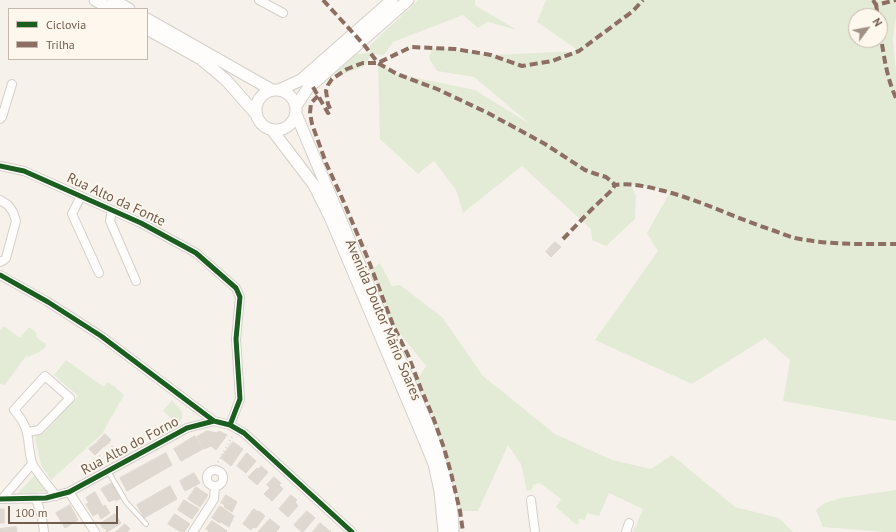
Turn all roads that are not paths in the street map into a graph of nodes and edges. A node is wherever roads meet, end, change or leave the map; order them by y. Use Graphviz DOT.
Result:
graph roads {
  1 [pos="95,0"];
  2 [pos="113,0"];
  3 [pos="259,0"];
  4 [pos="392,0"];
  5 [pos="408,0"];
  6 [pos="109,8"];
  7 [pos="127,8"];
  8 [pos="283,13"];
  9 [pos="148,20"];
  10 [pos="148,30"];
  11 [pos="12,84"];
  12 [pos="275,90"];
  13 [pos="296,110"];
  14 [pos="256,114"];
  15 [pos="0,119"];
  16 [pos="272,130"];
  17 [pos="0,166"];
  18 [pos="81,196"];
  19 [pos="0,200"];
  20 [pos="112,210"];
  21 [pos="0,262"];
  22 [pos="99,274"];
  23 [pos="0,275"];
  24 [pos="136,281"];
  25 [pos="214,421"];
  26 [pos="233,426"];
  27 [pos="28,432"];
  28 [pos="32,464"];
  29 [pos="109,470"];
  30 [pos="215,486"];
  31 [pos="69,492"];
  32 [pos="56,496"];
  33 [pos="1,499"];
  34 [pos="36,499"];
  35 [pos="531,500"];
  36 [pos="629,523"];
  37 [pos="146,524"];
  38 [pos="44,532"];
  39 [pos="95,532"];
  40 [pos="193,532"];
  41 [pos="352,532"];
  42 [pos="444,532"];
  43 [pos="453,532"];
  44 [pos="535,532"];
  45 [pos="626,532"];
  1 -- 6 [label="main road"];
  2 -- 7 [label="main road"];
  3 -- 8 [label="street"];
  4 -- 12 [label="main road"];
  5 -- 13 [label="main road"];
  9 -- 12 [label="main road"];
  10 -- 14 [label="main road"];
  11 -- 15 [label="street"];
  12 -- 13 [label="main road"];
  12 -- 14 [label="main road"];
  13 -- 16 [label="main road"];
  13 -- 43 [label="main road, Avenida Doutor Mário Soares"];
  14 -- 16 [label="main road"];
  16 -- 42 [label="main road, Avenida Doutor Mário Soares"];
  17 -- 18 [label="street, Rua Alto da Fonte"];
  18 -- 20 [label="street, Rua Alto da Fonte"];
  18 -- 22 [label="street"];
  19 -- 21 [label="street"];
  20 -- 24 [label="street"];
  20 -- 26 [label="street, Rua Alto da Fonte"];
  23 -- 25 [label="street"];
  25 -- 26 [label="street, Rua Alto do Forno"];
  25 -- 29 [label="street, Rua Alto do Forno"];
  26 -- 41 [label="street, Rua Alto do Forno"];
  27 -- 27 [label="street"];
  27 -- 28 [label="street"];
  28 -- 32 [label="street"];
  28 -- 33 [label="street"];
  29 -- 31 [label="street, Rua Alto do Forno"];
  29 -- 37 [label="lane"];
  30 -- 30 [label="street"];
  30 -- 40 [label="street"];
  31 -- 32 [label="street, Rua Alto do Forno"];
  31 -- 39 [label="street"];
  32 -- 34 [label="street, Rua Alto do Forno"];
  33 -- 34 [label="street, Rua Alto do Forno"];
  34 -- 38 [label="street"];
  35 -- 44 [label="street"];
  36 -- 45 [label="street"];
}
